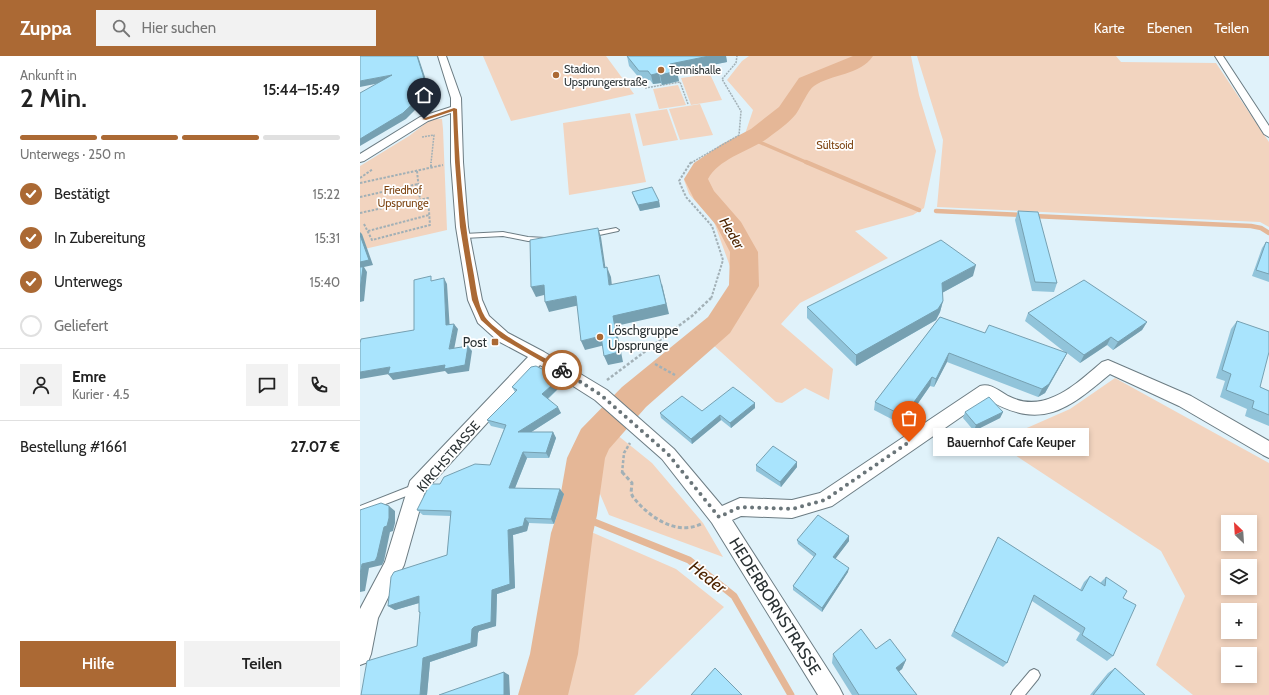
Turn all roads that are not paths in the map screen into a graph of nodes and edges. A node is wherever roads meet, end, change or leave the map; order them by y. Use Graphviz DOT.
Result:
graph roads {
  1 [pos="442,56"];
  2 [pos="1219,56"];
  3 [pos="455,109"];
  4 [pos="1269,134"];
  5 [pos="360,160"];
  6 [pos="616,230"];
  7 [pos="464,236"];
  8 [pos="580,236"];
  9 [pos="553,240"];
  10 [pos="539,356"];
  11 [pos="1269,450"];
  12 [pos="417,488"];
  13 [pos="360,510"];
  14 [pos="718,516"];
  15 [pos="364,618"];
  16 [pos="360,654"];
  17 [pos="1034,675"];
  18 [pos="831,695"];
  19 [pos="1017,695"];
  1 -- 3 [label="street, HEDERBORNSTRASSE"];
  2 -- 4 [label="street"];
  3 -- 5 [label="street"];
  3 -- 7 [label="street, HEDERBORNSTRASSE"];
  6 -- 8 [label="lane"];
  7 -- 9 [label="lane"];
  7 -- 10 [label="street, HEDERBORNSTRASSE"];
  10 -- 12 [label="street, KIRCHSTRASSE"];
  10 -- 14 [label="street, HEDERBORNSTRASSE"];
  11 -- 14 [label="street"];
  12 -- 13 [label="lane"];
  12 -- 15 [label="street, KIRCHSTRASSE"];
  14 -- 18 [label="street, HEDERBORNSTRASSE"];
  15 -- 16 [label="street, KIRCHSTRASSE"];
  17 -- 19 [label="lane"];
}
